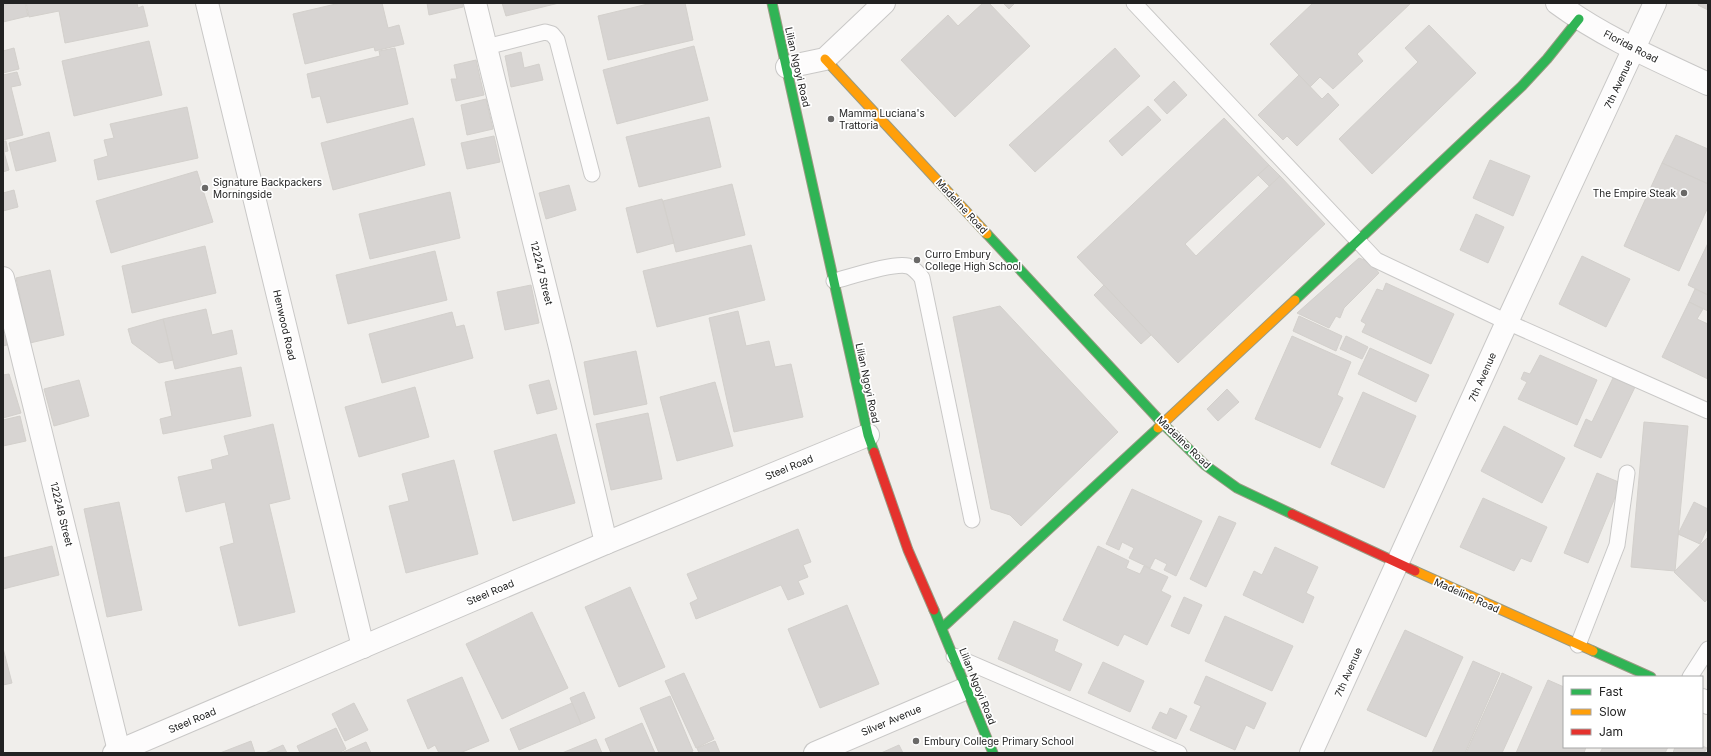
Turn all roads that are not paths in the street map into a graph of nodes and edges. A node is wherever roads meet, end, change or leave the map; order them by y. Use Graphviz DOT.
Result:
graph roads {
  1 [pos="207,3"];
  2 [pos="475,3"];
  3 [pos="772,3"];
  4 [pos="884,3"];
  5 [pos="1134,3"];
  6 [pos="1558,3"];
  7 [pos="1655,3"];
  8 [pos="1579,19"];
  9 [pos="486,47"];
  10 [pos="1634,49"];
  11 [pos="825,59"];
  12 [pos="787,67"];
  13 [pos="1708,84"];
  14 [pos="592,174"];
  15 [pos="1358,242"];
  16 [pos="3,278"];
  17 [pos="834,281"];
  18 [pos="1507,322"];
  19 [pos="1708,411"];
  20 [pos="1163,424"];
  21 [pos="868,435"];
  22 [pos="1627,474"];
  23 [pos="972,520"];
  24 [pos="606,543"];
  25 [pos="1397,563"];
  26 [pos="942,628"];
  27 [pos="1578,645"];
  28 [pos="363,646"];
  29 [pos="1708,649"];
  30 [pos="954,656"];
  31 [pos="1649,676"];
  32 [pos="1691,676"];
  33 [pos="967,688"];
  34 [pos="117,752"];
  35 [pos="815,753"];
  36 [pos="993,753"];
  37 [pos="1179,753"];
  38 [pos="1311,753"];
  1 -- 28 [label="street, Henwood Road"];
  2 -- 9 [label="street, 122247 Street"];
  3 -- 12 [label="street, Lilian Ngoyi Road"];
  4 -- 11 [label="street"];
  5 -- 15 [label="lane"];
  6 -- 8 [label="street, Florida Road"];
  7 -- 10 [label="street, 7th Avenue"];
  8 -- 10 [label="street, Florida Road"];
  8 -- 15 [label="street"];
  9 -- 14 [label="lane"];
  9 -- 24 [label="street, 122247 Street"];
  10 -- 13 [label="street, Florida Road"];
  10 -- 18 [label="street, 7th Avenue"];
  11 -- 12 [label="street"];
  11 -- 20 [label="street, Madeline Road"];
  12 -- 17 [label="street, Lilian Ngoyi Road"];
  15 -- 18 [label="lane"];
  15 -- 20 [label="street"];
  16 -- 34 [label="street, 122248 Street"];
  17 -- 21 [label="street, Lilian Ngoyi Road"];
  17 -- 23 [label="lane"];
  18 -- 19 [label="lane"];
  18 -- 25 [label="street, 7th Avenue"];
  20 -- 25 [label="street, Madeline Road"];
  20 -- 26 [label="street"];
  21 -- 24 [label="street, Steel Road"];
  21 -- 26 [label="street, Lilian Ngoyi Road"];
  22 -- 27 [label="lane"];
  24 -- 28 [label="street, Steel Road"];
  25 -- 27 [label="street, Madeline Road"];
  25 -- 38 [label="street, 7th Avenue"];
  26 -- 30 [label="street, Lilian Ngoyi Road"];
  27 -- 31 [label="street, Madeline Road"];
  28 -- 34 [label="street, Steel Road"];
  29 -- 32 [label="lane"];
  30 -- 33 [label="street, Lilian Ngoyi Road"];
  30 -- 37 [label="lane"];
  33 -- 35 [label="street, Silver Avenue"];
  33 -- 36 [label="street, Lilian Ngoyi Road"];
}
